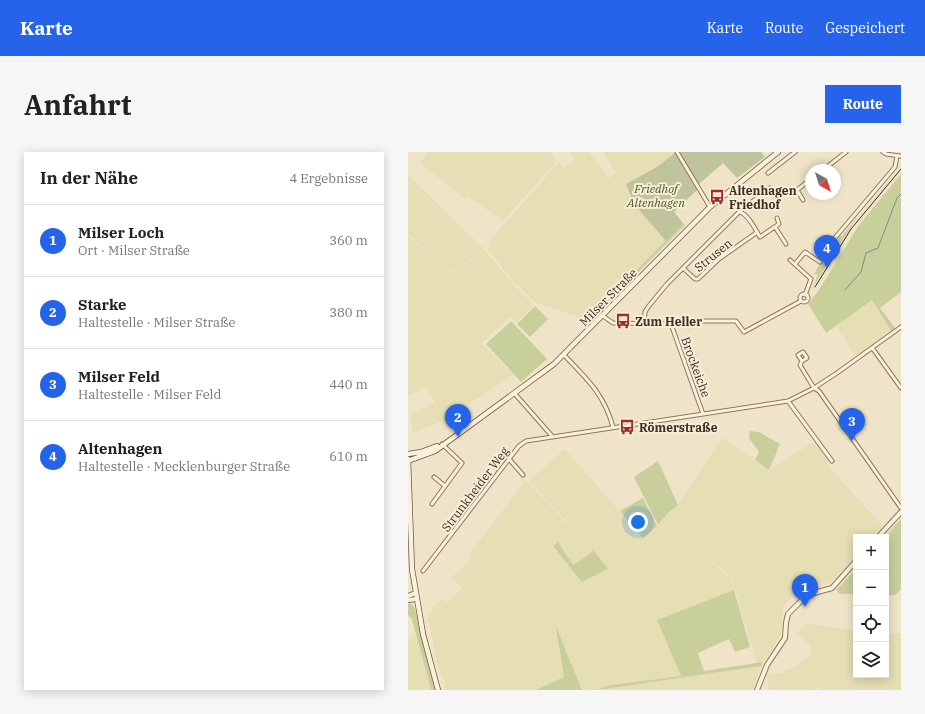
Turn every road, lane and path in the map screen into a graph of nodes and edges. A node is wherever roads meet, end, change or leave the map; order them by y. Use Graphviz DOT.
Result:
graph roads {
  1 [pos="677,152"];
  2 [pos="778,152"];
  3 [pos="795,152"];
  4 [pos="846,152"];
  5 [pos="883,152"];
  6 [pos="831,164"];
  7 [pos="768,173"];
  8 [pos="805,184"];
  9 [pos="770,188"];
  10 [pos="760,196"];
  11 [pos="803,200"];
  12 [pos="710,208"];
  13 [pos="770,208"];
  14 [pos="740,212"];
  15 [pos="777,218"];
  16 [pos="774,227"];
  17 [pos="756,233"];
  18 [pos="835,243"];
  19 [pos="786,244"];
  20 [pos="790,260"];
  21 [pos="820,262"];
  22 [pos="795,264"];
  23 [pos="683,268"];
  24 [pos="805,294"];
  25 [pos="801,301"];
  26 [pos="603,316"];
  27 [pos="644,324"];
  28 [pos="671,324"];
  29 [pos="901,327"];
  30 [pos="873,349"];
  31 [pos="564,355"];
  32 [pos="802,361"];
  33 [pos="814,388"];
  34 [pos="901,388"];
  35 [pos="515,394"];
  36 [pos="788,401"];
  37 [pos="703,414"];
  38 [pos="613,427"];
  39 [pos="552,436"];
  40 [pos="442,444"];
  41 [pos="408,454"];
  42 [pos="509,460"];
  43 [pos="408,461"];
  44 [pos="832,461"];
  45 [pos="523,475"];
  46 [pos="434,477"];
  47 [pos="445,486"];
  48 [pos="432,504"];
  49 [pos="901,508"];
  50 [pos="901,512"];
  51 [pos="881,534"];
  52 [pos="853,564"];
  53 [pos="423,571"];
  54 [pos="416,593"];
  55 [pos="408,596"];
  56 [pos="417,599"];
  57 [pos="408,600"];
  58 [pos="438,689"];
  59 [pos="757,690"];
  1 -- 12 [label="street"];
  2 -- 12 [label="main road, Milser Straße"];
  3 -- 7 [label="street"];
  4 -- 6 [label="street"];
  5 -- 18 [label="street"];
  8 -- 11 [label="street"];
  9 -- 10 [label="street, Strusen"];
  10 -- 13 [label="street"];
  10 -- 14 [label="street, Strusen"];
  12 -- 26 [label="main road, Milser Straße"];
  14 -- 17 [label="street"];
  14 -- 23 [label="street, Strusen"];
  15 -- 16 [label="street"];
  16 -- 17 [label="street, Strusen"];
  16 -- 19 [label="street"];
  17 -- 23 [label="street, Strusen"];
  20 -- 22 [label="street"];
  21 -- 22 [label="street"];
  22 -- 24 [label="street"];
  23 -- 27 [label="street, Strusen"];
  24 -- 25 [label="street"];
  24 -- 25 [label="street"];
  25 -- 28 [label="street"];
  26 -- 27 [label="street, Brockeiche"];
  26 -- 31 [label="main road, Milser Straße"];
  27 -- 28 [label="street, Brockeiche"];
  28 -- 37 [label="street, Brockeiche"];
  29 -- 30 [label="street"];
  30 -- 33 [label="street"];
  30 -- 34 [label="street"];
  31 -- 35 [label="main road, Milser Straße"];
  31 -- 38 [label="street"];
  32 -- 33 [label="street"];
  33 -- 36 [label="street"];
  33 -- 49 [label="street"];
  35 -- 39 [label="street"];
  35 -- 40 [label="main road, Milser Straße"];
  36 -- 37 [label="street"];
  36 -- 44 [label="street"];
  37 -- 38 [label="street"];
  38 -- 39 [label="street"];
  39 -- 42 [label="street, Strunkheider Weg"];
  40 -- 41 [label="main road, Milser Straße"];
  40 -- 43 [label="main road, Milser Straße"];
  40 -- 47 [label="street"];
  42 -- 45 [label="street"];
  42 -- 53 [label="street, Strunkheider Weg"];
  43 -- 54 [label="main road"];
  46 -- 47 [label="street"];
  47 -- 48 [label="street"];
  50 -- 51 [label="street"];
  52 -- 59 [label="street"];
  54 -- 55 [label="street"];
  54 -- 56 [label="main road"];
  56 -- 57 [label="street"];
  56 -- 58 [label="main road"];
}
